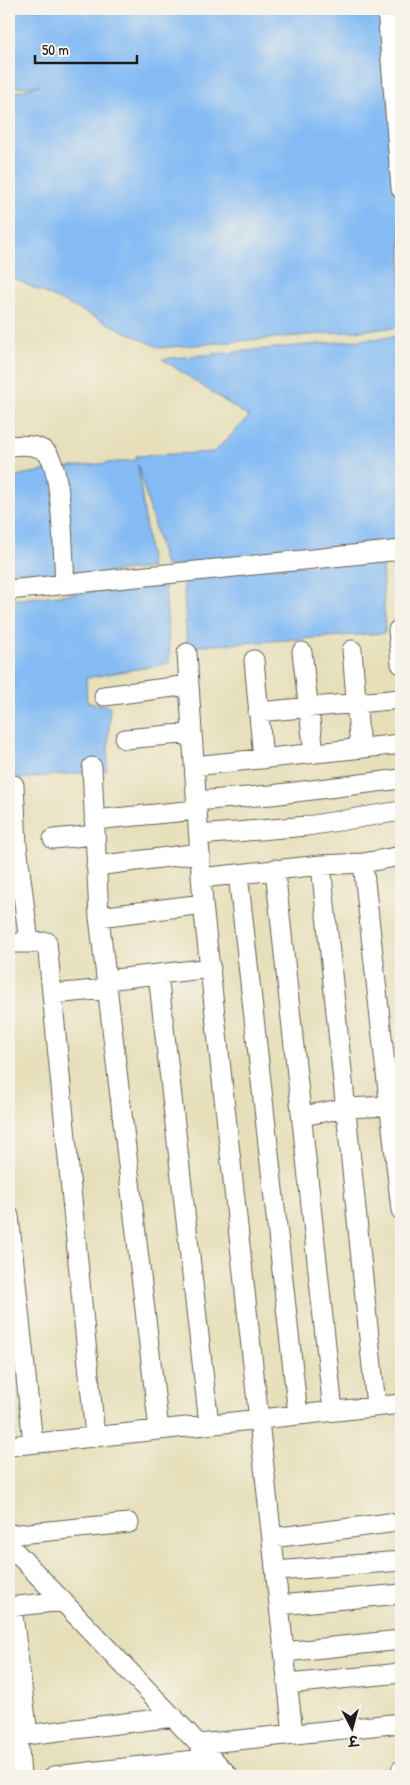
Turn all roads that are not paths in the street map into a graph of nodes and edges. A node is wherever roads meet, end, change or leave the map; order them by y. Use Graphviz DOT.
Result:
graph roads {
  1 [pos="387,9"];
  2 [pos="401,182"];
  3 [pos="401,189"];
  4 [pos="9,446"];
  5 [pos="401,550"];
  6 [pos="65,584"];
  7 [pos="9,590"];
  8 [pos="398,630"];
  9 [pos="352,650"];
  10 [pos="302,652"];
  11 [pos="187,653"];
  12 [pos="254,660"];
  13 [pos="401,664"];
  14 [pos="189,685"];
  15 [pos="104,696"];
  16 [pos="401,698"];
  17 [pos="355,704"];
  18 [pos="308,708"];
  19 [pos="258,712"];
  20 [pos="192,733"];
  21 [pos="124,739"];
  22 [pos="401,744"];
  23 [pos="360,748"];
  24 [pos="314,753"];
  25 [pos="264,759"];
  26 [pos="194,766"];
  27 [pos="92,767"];
  28 [pos="401,779"];
  29 [pos="14,785"];
  30 [pos="197,805"];
  31 [pos="401,811"];
  32 [pos="94,827"];
  33 [pos="53,839"];
  34 [pos="199,844"];
  35 [pos="401,856"];
  36 [pos="363,863"];
  37 [pos="321,865"];
  38 [pos="96,866"];
  39 [pos="276,869"];
  40 [pos="238,874"];
  41 [pos="201,878"];
  42 [pos="203,904"];
  43 [pos="99,917"];
  44 [pos="9,943"];
  45 [pos="29,943"];
  46 [pos="211,968"];
  47 [pos="158,974"];
  48 [pos="107,984"];
  49 [pos="52,994"];
  50 [pos="396,1104"];
  51 [pos="346,1108"];
  52 [pos="302,1116"];
  53 [pos="401,1210"];
  54 [pos="9,1216"];
  55 [pos="401,1404"];
  56 [pos="376,1406"];
  57 [pos="333,1411"];
  58 [pos="298,1415"];
  59 [pos="258,1419"];
  60 [pos="209,1424"];
  61 [pos="159,1430"];
  62 [pos="95,1436"];
  63 [pos="33,1443"];
  64 [pos="9,1446"];
  65 [pos="129,1523"];
  66 [pos="389,1523"];
  67 [pos="9,1535"];
  68 [pos="272,1538"];
  69 [pos="12,1551"];
  70 [pos="401,1561"];
  71 [pos="276,1571"];
  72 [pos="401,1594"];
  73 [pos="63,1601"];
  74 [pos="280,1606"];
  75 [pos="11,1607"];
  76 [pos="401,1640"];
  77 [pos="284,1652"];
  78 [pos="401,1673"];
  79 [pos="288,1684"];
  80 [pos="174,1717"];
  81 [pos="401,1723"];
  82 [pos="293,1734"];
  83 [pos="18,1736"];
  84 [pos="199,1744"];
  85 [pos="212,1758"];
  86 [pos="401,1770"];
  87 [pos="20,1776"];
  88 [pos="54,1776"];
  89 [pos="229,1776"];
  90 [pos="400,1776"];
  1 -- 2 [label="street"];
  2 -- 3 [label="street"];
  4 -- 6 [label="street"];
  5 -- 6 [label="street"];
  6 -- 7 [label="street"];
  8 -- 13 [label="street"];
  9 -- 17 [label="street"];
  10 -- 18 [label="street"];
  11 -- 14 [label="street"];
  12 -- 19 [label="street"];
  14 -- 15 [label="street"];
  14 -- 20 [label="street"];
  16 -- 17 [label="street"];
  17 -- 18 [label="street"];
  17 -- 23 [label="street"];
  18 -- 19 [label="street"];
  18 -- 24 [label="street"];
  19 -- 25 [label="street"];
  20 -- 21 [label="street"];
  20 -- 26 [label="street"];
  22 -- 23 [label="street"];
  23 -- 24 [label="street"];
  24 -- 25 [label="street"];
  25 -- 26 [label="street"];
  26 -- 30 [label="street"];
  27 -- 32 [label="street"];
  28 -- 30 [label="street"];
  29 -- 45 [label="street"];
  30 -- 32 [label="street"];
  30 -- 34 [label="street"];
  31 -- 34 [label="street"];
  32 -- 33 [label="street"];
  32 -- 38 [label="street"];
  34 -- 38 [label="street"];
  34 -- 41 [label="street"];
  35 -- 36 [label="street"];
  36 -- 37 [label="street"];
  36 -- 50 [label="street"];
  37 -- 39 [label="street"];
  37 -- 51 [label="street"];
  38 -- 43 [label="street"];
  39 -- 40 [label="street"];
  39 -- 52 [label="street"];
  40 -- 41 [label="street"];
  40 -- 58 [label="street"];
  41 -- 42 [label="street"];
  42 -- 43 [label="street"];
  42 -- 46 [label="street"];
  43 -- 48 [label="street"];
  44 -- 45 [label="street"];
  45 -- 49 [label="street"];
  46 -- 47 [label="street"];
  46 -- 59 [label="street"];
  47 -- 48 [label="street"];
  47 -- 60 [label="street"];
  48 -- 49 [label="street"];
  48 -- 61 [label="street"];
  49 -- 62 [label="street"];
  50 -- 51 [label="street"];
  50 -- 53 [label="street"];
  51 -- 52 [label="street"];
  51 -- 56 [label="street"];
  52 -- 57 [label="street"];
  54 -- 63 [label="street"];
  55 -- 56 [label="street"];
  56 -- 57 [label="street"];
  57 -- 58 [label="street"];
  58 -- 59 [label="street"];
  59 -- 60 [label="street"];
  59 -- 68 [label="street"];
  60 -- 61 [label="street"];
  61 -- 62 [label="street"];
  62 -- 63 [label="street"];
  63 -- 64 [label="street"];
  65 -- 67 [label="street"];
  66 -- 68 [label="street"];
  68 -- 71 [label="street"];
  69 -- 73 [label="street"];
  70 -- 71 [label="street"];
  71 -- 74 [label="street"];
  72 -- 74 [label="street"];
  73 -- 75 [label="street"];
  73 -- 80 [label="street"];
  74 -- 77 [label="street"];
  75 -- 83 [label="street"];
  76 -- 77 [label="street"];
  77 -- 79 [label="street"];
  78 -- 79 [label="street"];
  79 -- 82 [label="street"];
  80 -- 83 [label="street"];
  80 -- 84 [label="street"];
  81 -- 82 [label="street"];
  82 -- 84 [label="street"];
  83 -- 87 [label="street"];
  84 -- 85 [label="street"];
  85 -- 88 [label="street"];
  85 -- 89 [label="street"];
  86 -- 90 [label="street"];
}
